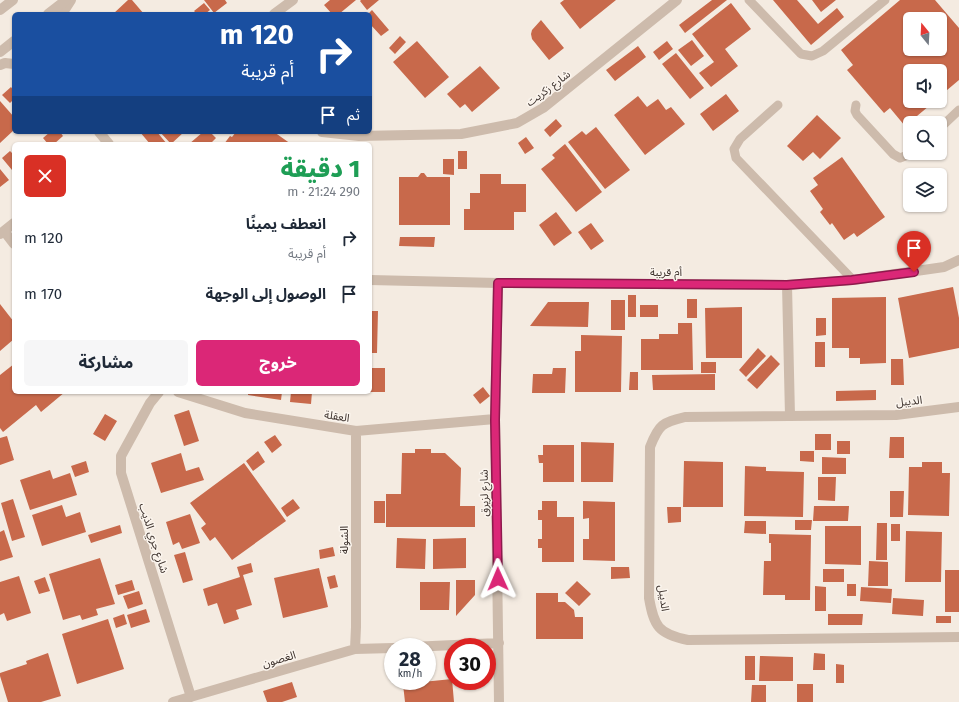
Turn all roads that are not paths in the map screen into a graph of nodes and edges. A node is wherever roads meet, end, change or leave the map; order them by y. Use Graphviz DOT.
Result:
graph roads {
  1 [pos="12,0"];
  2 [pos="66,0"];
  3 [pos="71,0"];
  4 [pos="293,0"];
  5 [pos="749,0"];
  6 [pos="885,0"];
  7 [pos="671,2"];
  8 [pos="0,9"];
  9 [pos="51,12"];
  10 [pos="63,12"];
  11 [pos="277,12"];
  12 [pos="12,43"];
  13 [pos="0,52"];
  14 [pos="12,64"];
  15 [pos="0,65"];
  16 [pos="778,105"];
  17 [pos="856,106"];
  18 [pos="959,110"];
  19 [pos="947,121"];
  20 [pos="101,134"];
  21 [pos="331,134"];
  22 [pos="359,140"];
  23 [pos="107,142"];
  24 [pos="903,157"];
  25 [pos="12,225"];
  26 [pos="2,233"];
  27 [pos="12,242"];
  28 [pos="959,260"];
  29 [pos="372,280"];
  30 [pos="852,280"];
  31 [pos="498,283"];
  32 [pos="787,285"];
  33 [pos="157,394"];
  34 [pos="184,394"];
  35 [pos="959,406"];
  36 [pos="790,416"];
  37 [pos="495,420"];
  38 [pos="356,431"];
  39 [pos="959,636"];
  40 [pos="498,643"];
  41 [pos="436,646"];
  42 [pos="384,648"];
  43 [pos="355,649"];
  44 [pos="191,696"];
  45 [pos="173,702"];
  46 [pos="499,702"];
  1 -- 8 [label="street"];
  2 -- 9 [label="street"];
  3 -- 10 [label="street"];
  4 -- 11 [label="street"];
  5 -- 6 [label="lane"];
  7 -- 22 [label="street, شارع زكريت"];
  12 -- 13 [label="street"];
  14 -- 15 [label="street"];
  16 -- 30 [label="lane"];
  17 -- 24 [label="lane"];
  18 -- 19 [label="lane"];
  20 -- 23 [label="street"];
  21 -- 22 [label="street, شارع زكريت"];
  25 -- 26 [label="street"];
  26 -- 27 [label="street"];
  28 -- 30 [label="street, أم قريبة"];
  29 -- 31 [label="street, أم قريبة"];
  30 -- 32 [label="street, أم قريبة"];
  31 -- 32 [label="street, أم قريبة"];
  31 -- 37 [label="street, شارع لزيرق"];
  32 -- 36 [label="street"];
  33 -- 44 [label="street, شارع جري الذيب"];
  34 -- 38 [label="street, العقلة"];
  35 -- 36 [label="street, الديبل"];
  36 -- 39 [label="street, الديبل"];
  37 -- 38 [label="street, العقلة"];
  37 -- 40 [label="street, شارع لزيرق"];
  38 -- 43 [label="street, الشولة"];
  40 -- 41 [label="street"];
  40 -- 46 [label="street, شارع لزيرق"];
  42 -- 43 [label="street, الغصون"];
  43 -- 44 [label="street, الغصون"];
  44 -- 45 [label="street, الغصون"];
}
